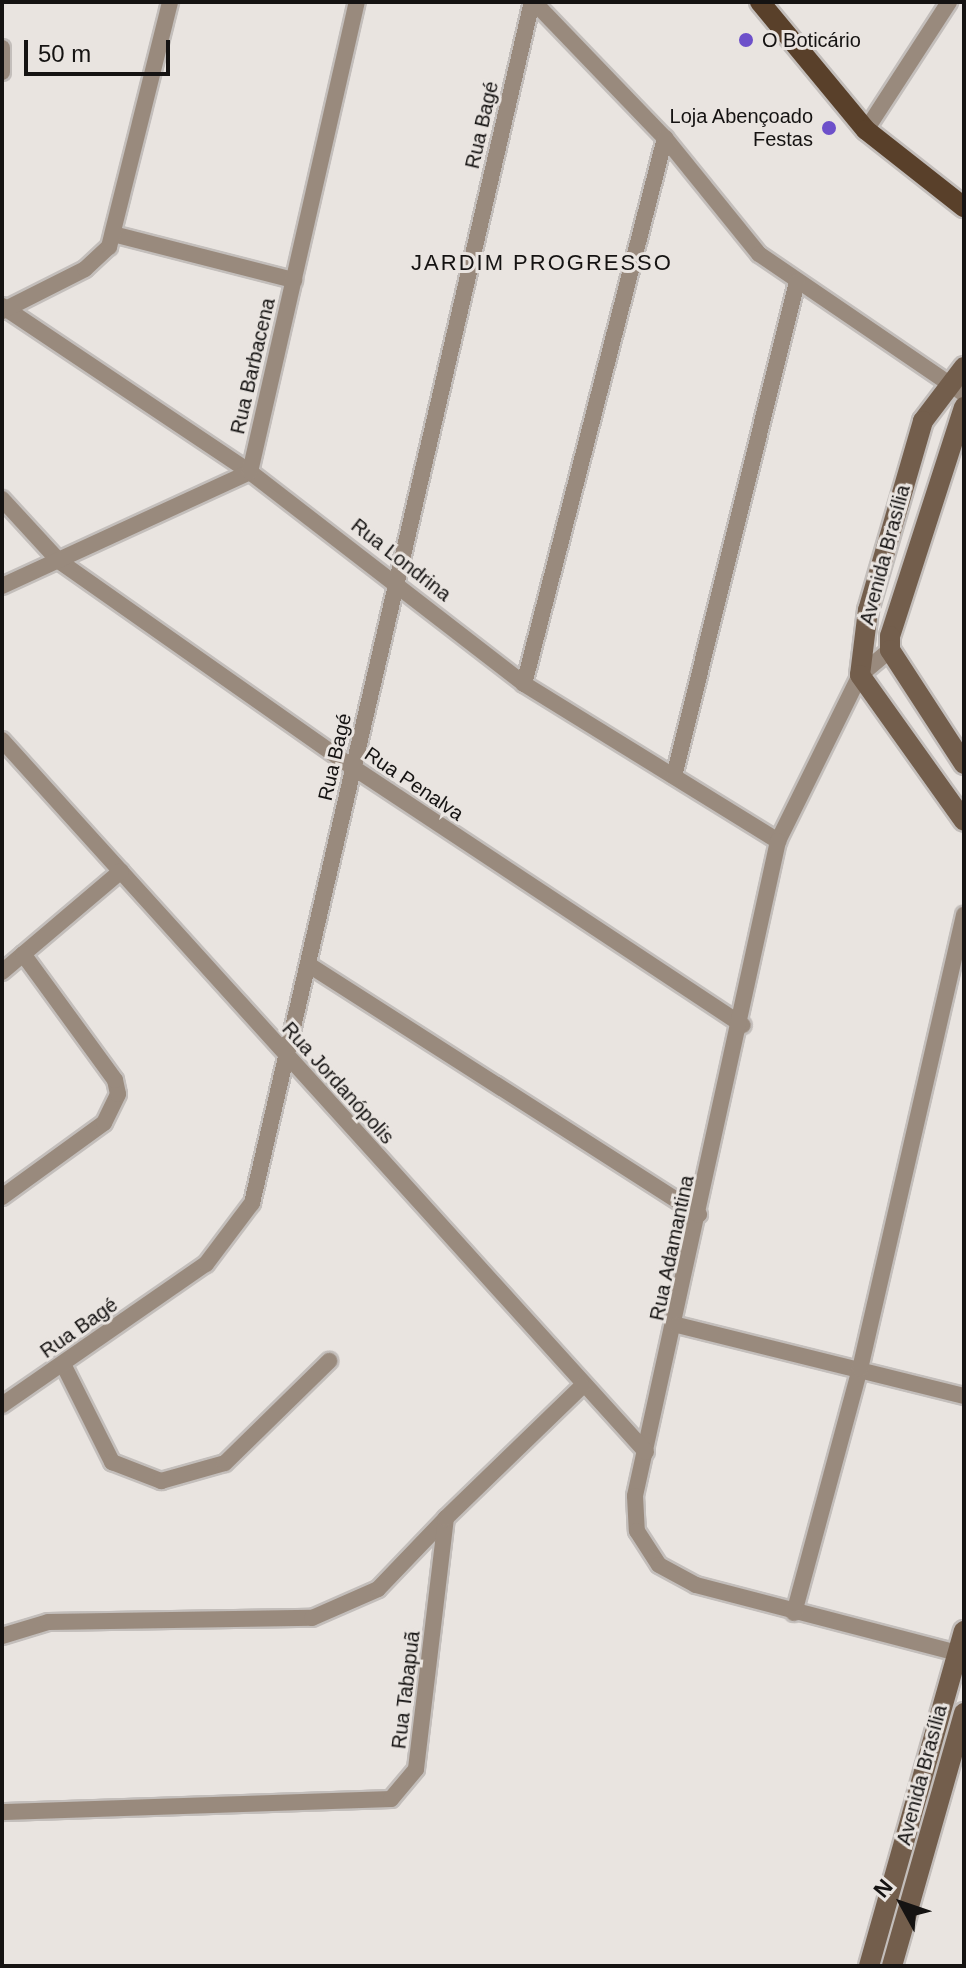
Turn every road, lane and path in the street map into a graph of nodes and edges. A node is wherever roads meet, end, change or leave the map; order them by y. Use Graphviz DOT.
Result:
graph roads {
  1 [pos="170,2"];
  2 [pos="357,2"];
  3 [pos="533,2"];
  4 [pos="760,2"];
  5 [pos="948,2"];
  6 [pos="964,15"];
  7 [pos="866,130"];
  8 [pos="665,138"];
  9 [pos="964,207"];
  10 [pos="113,234"];
  11 [pos="294,280"];
  12 [pos="797,282"];
  13 [pos="3,309"];
  14 [pos="964,367"];
  15 [pos="955,390"];
  16 [pos="964,407"];
  17 [pos="250,472"];
  18 [pos="2,499"];
  19 [pos="59,561"];
  20 [pos="396,579"];
  21 [pos="2,586"];
  22 [pos="890,650"];
  23 [pos="860,675"];
  24 [pos="524,684"];
  25 [pos="2,740"];
  26 [pos="964,764"];
  27 [pos="354,768"];
  28 [pos="674,776"];
  29 [pos="964,821"];
  30 [pos="778,841"];
  31 [pos="121,871"];
  32 [pos="964,915"];
  33 [pos="23,954"];
  34 [pos="309,965"];
  35 [pos="2,972"];
  36 [pos="743,1025"];
  37 [pos="289,1058"];
  38 [pos="2,1197"];
  39 [pos="699,1214"];
  40 [pos="677,1325"];
  41 [pos="329,1361"];
  42 [pos="63,1364"];
  43 [pos="860,1369"];
  44 [pos="582,1386"];
  45 [pos="964,1396"];
  46 [pos="2,1405"];
  47 [pos="646,1452"];
  48 [pos="446,1518"];
  49 [pos="794,1613"];
  50 [pos="964,1631"];
  51 [pos="2,1636"];
  52 [pos="960,1654"];
  53 [pos="964,1713"];
  54 [pos="2,1812"];
  55 [pos="869,1966"];
  56 [pos="892,1966"];
  1 -- 10 [label="street"];
  2 -- 11 [label="street, Rua Barbacena"];
  3 -- 8 [label="street"];
  3 -- 20 [label="street, Rua Bagé"];
  4 -- 7 [label="main road"];
  5 -- 6 [label="street"];
  5 -- 7 [label="street"];
  7 -- 9 [label="main road"];
  8 -- 12 [label="street"];
  8 -- 24 [label="street"];
  10 -- 11 [label="street"];
  10 -- 13 [label="street"];
  11 -- 17 [label="street, Rua Barbacena"];
  12 -- 15 [label="street"];
  12 -- 28 [label="street"];
  13 -- 17 [label="street, Rua Londrina"];
  14 -- 15 [label="main road, Avenida Brasília"];
  15 -- 23 [label="main road, Avenida Brasília"];
  16 -- 22 [label="main road, Avenida Brasília"];
  17 -- 19 [label="street"];
  17 -- 20 [label="street, Rua Londrina"];
  18 -- 19 [label="street, Rua Penalva"];
  19 -- 21 [label="street"];
  19 -- 27 [label="street, Rua Penalva"];
  20 -- 24 [label="street, Rua Londrina"];
  20 -- 27 [label="street, Rua Bagé"];
  22 -- 23 [label="street, Rua Adamantina"];
  22 -- 26 [label="main road, Avenida Brasília"];
  23 -- 29 [label="main road"];
  23 -- 30 [label="street, Rua Adamantina"];
  24 -- 28 [label="street, Rua Londrina"];
  25 -- 31 [label="street, Rua Jordanópolis"];
  27 -- 34 [label="street, Rua Bagé"];
  27 -- 36 [label="street, Rua Penalva"];
  28 -- 30 [label="street, Rua Londrina"];
  30 -- 36 [label="street, Rua Adamantina"];
  31 -- 33 [label="street"];
  31 -- 37 [label="street, Rua Jordanópolis"];
  32 -- 43 [label="street"];
  33 -- 35 [label="street"];
  33 -- 38 [label="street"];
  34 -- 37 [label="street, Rua Bagé"];
  34 -- 39 [label="street"];
  36 -- 39 [label="street, Rua Adamantina"];
  37 -- 42 [label="street, Rua Bagé"];
  37 -- 44 [label="street, Rua Jordanópolis"];
  39 -- 40 [label="street, Rua Adamantina"];
  40 -- 43 [label="street"];
  40 -- 47 [label="street, Rua Adamantina"];
  41 -- 42 [label="street"];
  42 -- 46 [label="street, Rua Bagé"];
  43 -- 45 [label="street"];
  43 -- 49 [label="street"];
  44 -- 47 [label="street, Rua Jordanópolis"];
  44 -- 48 [label="street"];
  47 -- 49 [label="street, Rua Adamantina"];
  48 -- 51 [label="street"];
  48 -- 54 [label="street, Rua Tabapuã"];
  49 -- 52 [label="street, Rua Adamantina"];
  50 -- 52 [label="main road, Avenida Brasília"];
  52 -- 55 [label="main road, Avenida Brasília"];
  53 -- 56 [label="main road, Avenida Brasília"];
}
